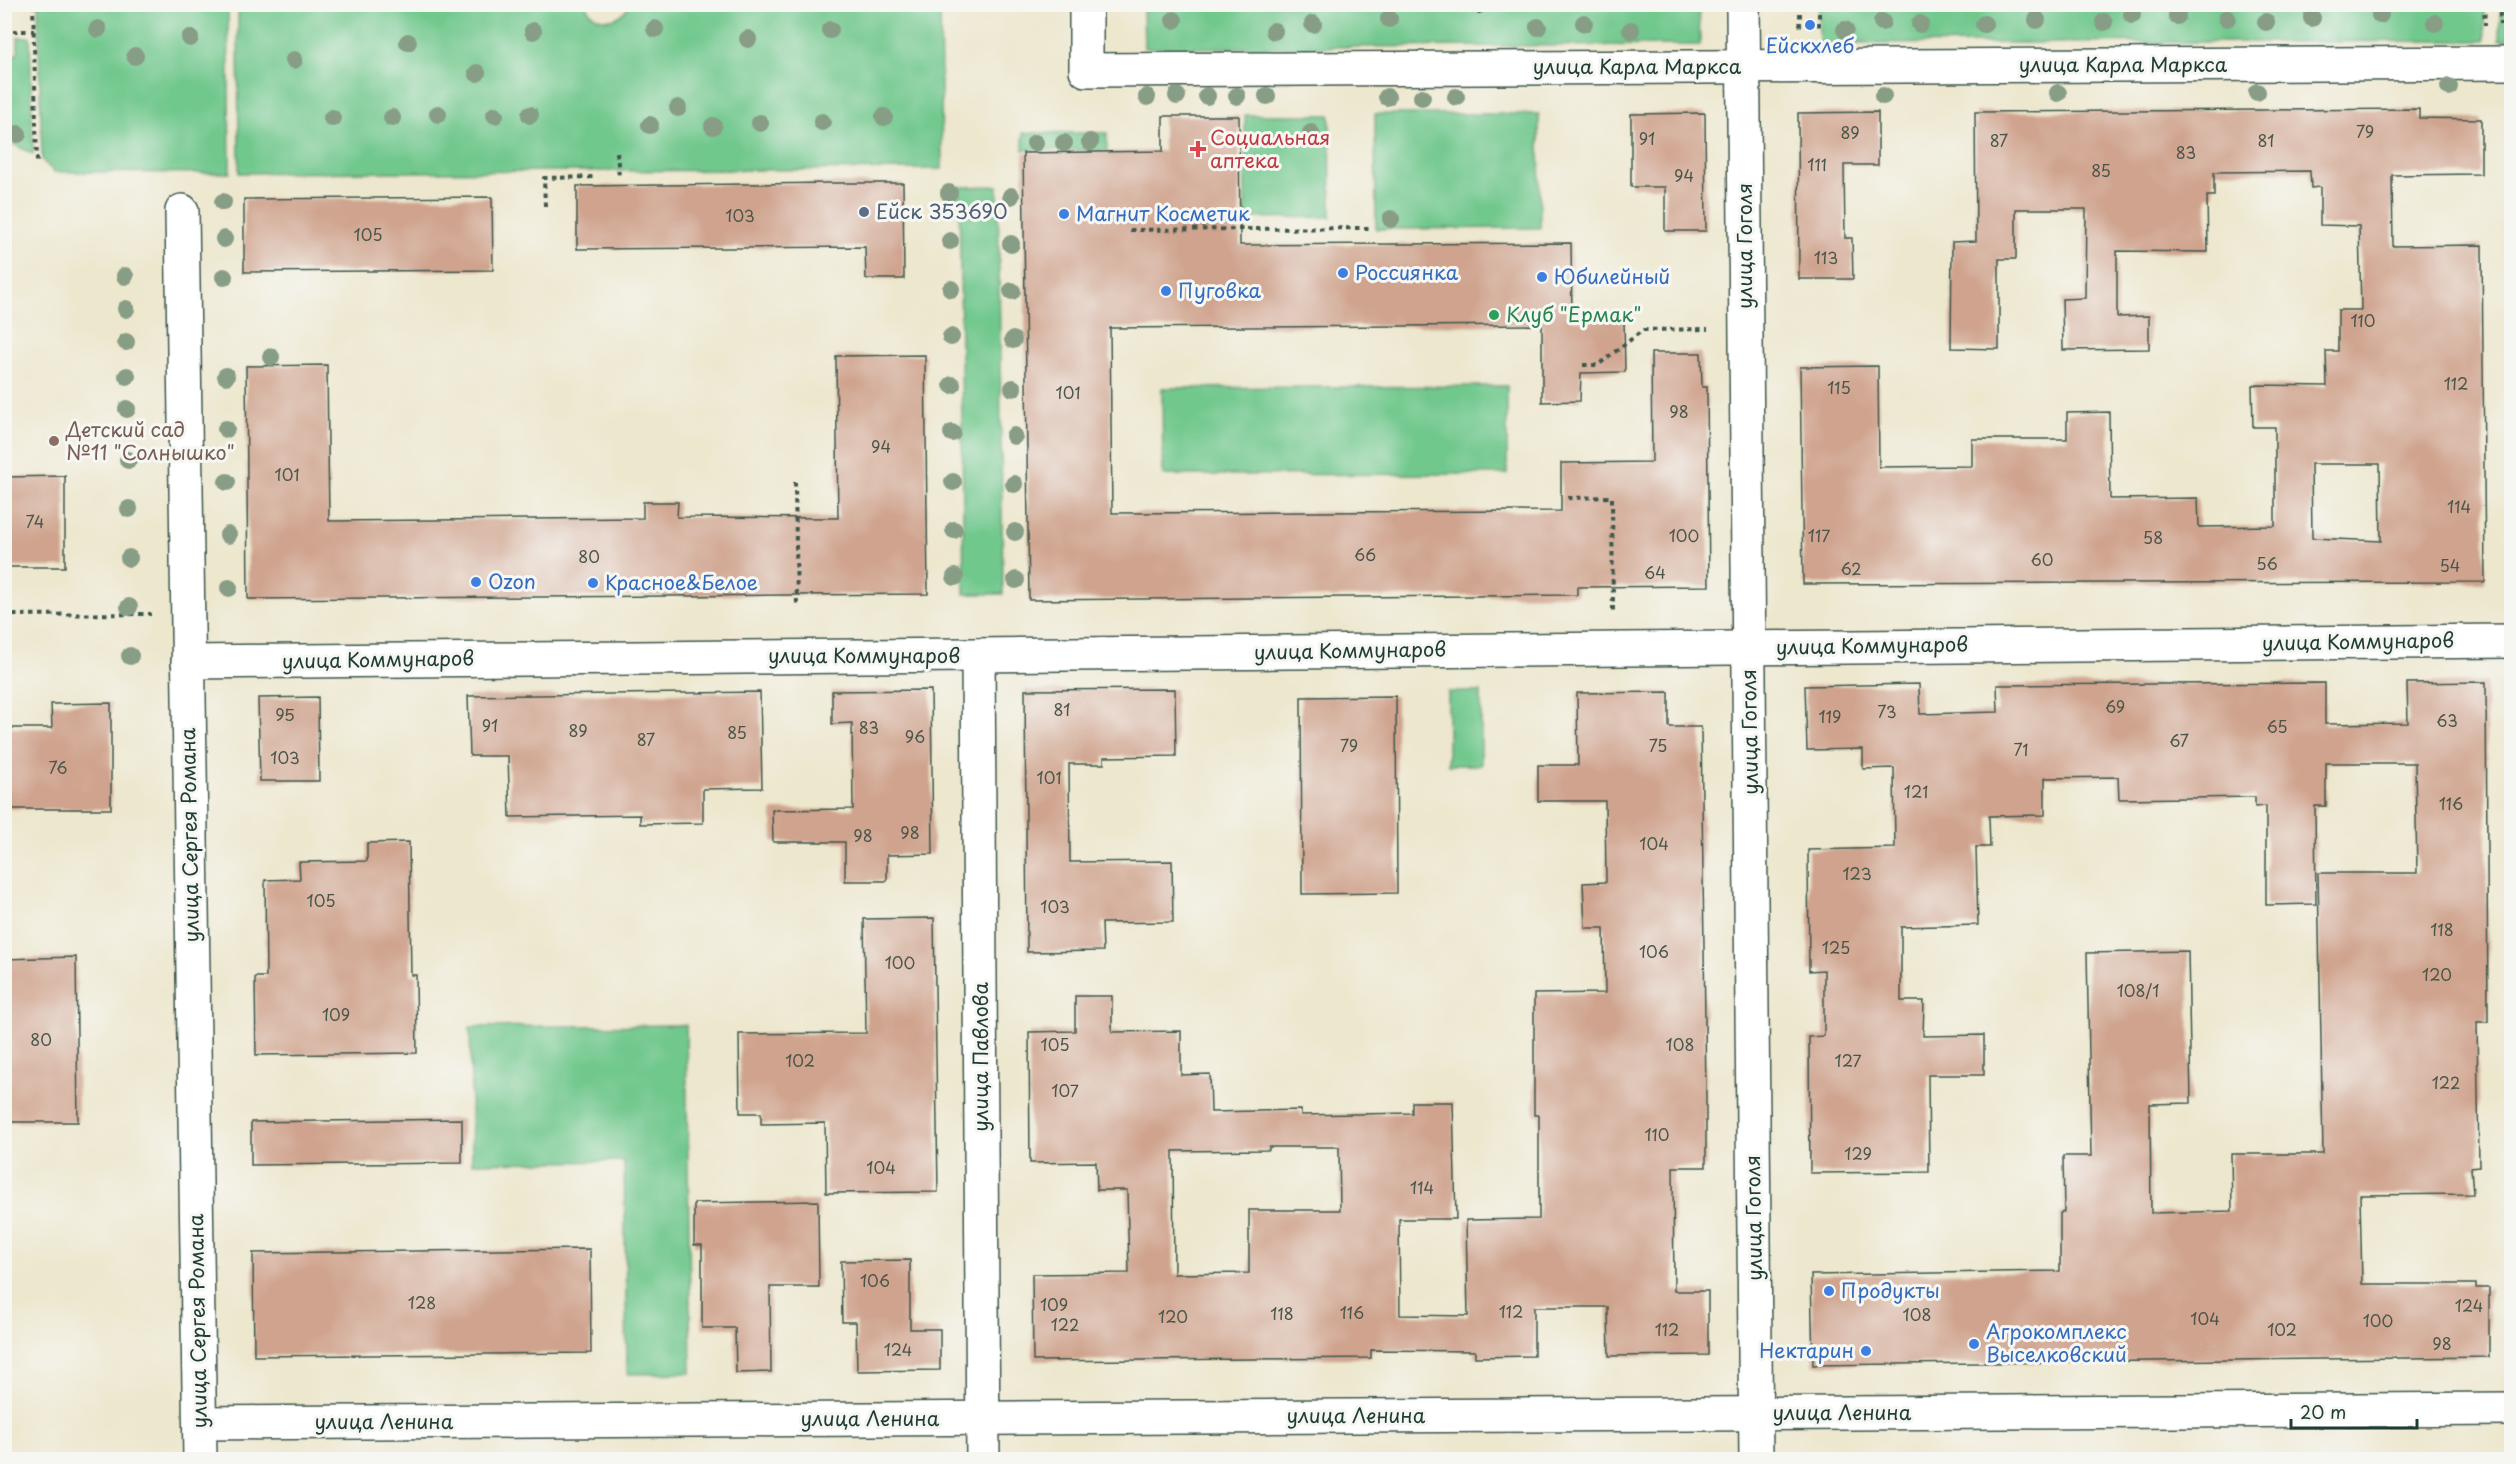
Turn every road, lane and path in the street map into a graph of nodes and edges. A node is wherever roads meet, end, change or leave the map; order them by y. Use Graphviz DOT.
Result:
graph roads {
  1 [pos="33,4"];
  2 [pos="1086,4"];
  3 [pos="1267,4"];
  4 [pos="1272,4"];
  5 [pos="1462,4"];
  6 [pos="1498,4"];
  7 [pos="1743,4"];
  8 [pos="2252,4"];
  9 [pos="2276,4"];
  10 [pos="4,31"];
  11 [pos="34,31"];
  12 [pos="2511,63"];
  13 [pos="1744,67"];
  14 [pos="617,152"];
  15 [pos="37,163"];
  16 [pos="596,177"];
  17 [pos="619,177"];
  18 [pos="545,206"];
  19 [pos="182,211"];
  20 [pos="1369,228"];
  21 [pos="1130,230"];
  22 [pos="1746,328"];
  23 [pos="1582,365"];
  24 [pos="795,482"];
  25 [pos="1568,498"];
  26 [pos="797,608"];
  27 [pos="188,613"];
  28 [pos="4,615"];
  29 [pos="2511,640"];
  30 [pos="1749,648"];
  31 [pos="1614,649"];
  32 [pos="978,655"];
  33 [pos="188,662"];
  34 [pos="2511,1408"];
  35 [pos="1756,1413"];
  36 [pos="983,1418"];
  37 [pos="200,1423"];
  38 [pos="200,1460"];
  39 [pos="983,1460"];
  40 [pos="1756,1460"];
  1 -- 11 [label="path"];
  2 -- 13 [label="street, улица Карла Маркса"];
  3 -- 4 [label="path"];
  5 -- 6 [label="path"];
  7 -- 13 [label="street, улица Гоголя"];
  8 -- 9 [label="path"];
  10 -- 11 [label="path"];
  11 -- 15 [label="path"];
  12 -- 13 [label="street, улица Карла Маркса"];
  13 -- 22 [label="street, улица Гоголя"];
  14 -- 17 [label="path"];
  16 -- 18 [label="path"];
  19 -- 27 [label="street, улица Сергея Романа"];
  20 -- 21 [label="path"];
  22 -- 23 [label="path"];
  22 -- 30 [label="street, улица Гоголя"];
  24 -- 26 [label="path"];
  25 -- 31 [label="path"];
  27 -- 28 [label="path"];
  27 -- 33 [label="street, улица Сергея Романа"];
  29 -- 30 [label="street, улица Коммунаров"];
  30 -- 31 [label="street, улица Коммунаров"];
  30 -- 35 [label="street, улица Гоголя"];
  31 -- 32 [label="street, улица Коммунаров"];
  32 -- 33 [label="street, улица Коммунаров"];
  32 -- 36 [label="street, улица Павлова"];
  33 -- 37 [label="street, улица Сергея Романа"];
  34 -- 35 [label="street, улица Ленина"];
  35 -- 36 [label="street, улица Ленина"];
  35 -- 40 [label="street, улица Гоголя"];
  36 -- 37 [label="street, улица Ленина"];
  36 -- 39 [label="street, улица Павлова"];
  37 -- 38 [label="street, улица Сергея Романа"];
}
